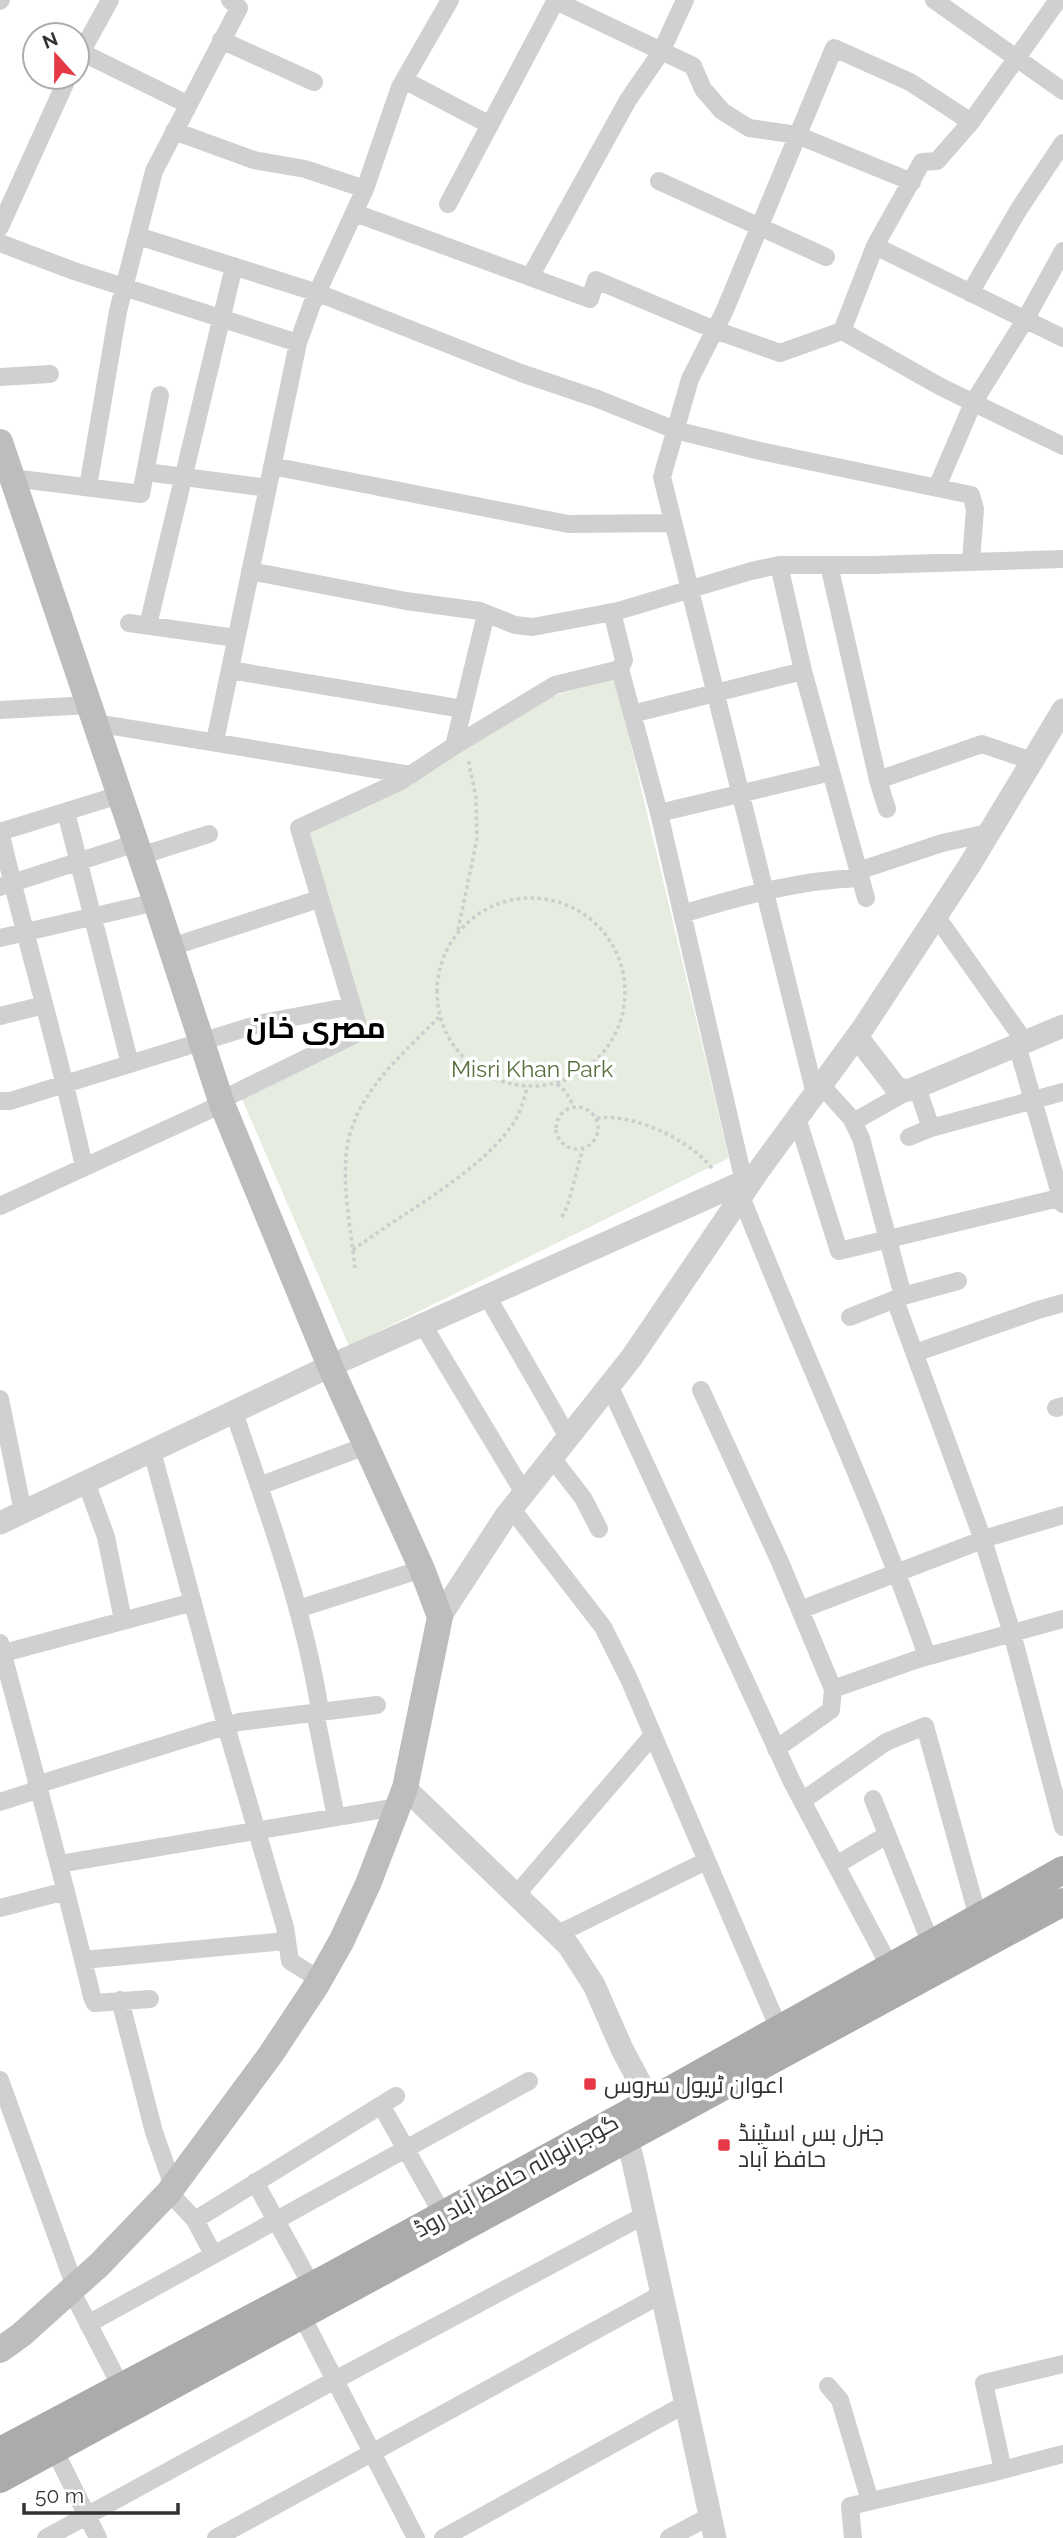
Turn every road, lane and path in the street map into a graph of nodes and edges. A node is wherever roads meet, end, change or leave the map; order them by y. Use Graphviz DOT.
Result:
graph roads {
  1 [pos="110,0"];
  2 [pos="230,0"];
  3 [pos="450,0"];
  4 [pos="685,0"];
  5 [pos="934,0"];
  6 [pos="1058,0"];
  7 [pos="556,1"];
  8 [pos="91,34"];
  9 [pos="222,40"];
  10 [pos="661,52"];
  11 [pos="1017,57"];
  12 [pos="91,61"];
  13 [pos="404,80"];
  14 [pos="314,82"];
  15 [pos="62,91"];
  16 [pos="1063,91"];
  17 [pos="187,104"];
  18 [pos="971,122"];
  19 [pos="490,125"];
  20 [pos="174,131"];
  21 [pos="797,135"];
  22 [pos="1063,143"];
  23 [pos="659,181"];
  24 [pos="912,182"];
  25 [pos="365,189"];
  26 [pos="448,204"];
  27 [pos="355,213"];
  28 [pos="0,226"];
  29 [pos="759,226"];
  30 [pos="138,236"];
  31 [pos="0,243"];
  32 [pos="875,246"];
  33 [pos="1063,251"];
  34 [pos="826,257"];
  35 [pos="234,266"];
  36 [pos="530,277"];
  37 [pos="125,286"];
  38 [pos="318,293"];
  39 [pos="970,293"];
  40 [pos="223,320"];
  41 [pos="1025,320"];
  42 [pos="715,330"];
  43 [pos="842,331"];
  44 [pos="1063,338"];
  45 [pos="298,343"];
  46 [pos="50,374"];
  47 [pos="0,377"];
  48 [pos="160,395"];
  49 [pos="973,403"];
  50 [pos="676,430"];
  51 [pos="0,442"];
  52 [pos="1063,446"];
  53 [pos="272,466"];
  54 [pos="146,472"];
  55 [pos="183,477"];
  56 [pos="12,478"];
  57 [pos="88,487"];
  58 [pos="268,488"];
  59 [pos="937,488"];
  60 [pos="673,523"];
  61 [pos="1063,559"];
  62 [pos="971,561"];
  63 [pos="779,565"];
  64 [pos="829,565"];
  65 [pos="250,571"];
  66 [pos="690,590"];
  67 [pos="612,612"];
  68 [pos="486,614"];
  69 [pos="129,623"];
  70 [pos="148,625"];
  71 [pos="236,638"];
  72 [pos="620,669"];
  73 [pos="230,670"];
  74 [pos="803,671"];
  75 [pos="715,693"];
  76 [pos="463,709"];
  77 [pos="0,710"];
  78 [pos="1063,710"];
  79 [pos="92,714"];
  80 [pos="632,714"];
  81 [pos="215,741"];
  82 [pos="457,744"];
  83 [pos="1032,761"];
  84 [pos="831,772"];
  85 [pos="411,775"];
  86 [pos="878,780"];
  87 [pos="740,793"];
  88 [pos="120,795"];
  89 [pos="887,809"];
  90 [pos="66,812"];
  91 [pos="659,813"];
  92 [pos="0,831"];
  93 [pos="988,833"];
  94 [pos="209,834"];
  95 [pos="138,850"];
  96 [pos="79,861"];
  97 [pos="859,875"];
  98 [pos="6,885"];
  99 [pos="764,890"];
  100 [pos="866,898"];
  101 [pos="318,899"];
  102 [pos="156,902"];
  103 [pos="682,914"];
  104 [pos="936,916"];
  105 [pos="93,917"];
  106 [pos="458,932"];
  107 [pos="24,933"];
  108 [pos="0,939"];
  109 [pos="170,947"];
  110 [pos="44,1005"];
  111 [pos="352,1006"];
  112 [pos="0,1016"];
  113 [pos="440,1017"];
  114 [pos="1063,1026"];
  115 [pos="857,1037"];
  116 [pos="201,1042"];
  117 [pos="1021,1044"];
  118 [pos="130,1064"];
  119 [pos="66,1083"];
  120 [pos="555,1083"];
  121 [pos="527,1086"];
  122 [pos="914,1088"];
  123 [pos="818,1090"];
  124 [pos="1063,1092"];
  125 [pos="1033,1100"];
  126 [pos="0,1101"];
  127 [pos="221,1102"];
  128 [pos="574,1107"];
  129 [pos="597,1118"];
  130 [pos="797,1118"];
  131 [pos="853,1122"];
  132 [pos="930,1128"];
  133 [pos="909,1137"];
  134 [pos="583,1149"];
  135 [pos="84,1167"];
  136 [pos="741,1186"];
  137 [pos="1062,1199"];
  138 [pos="0,1206"];
  139 [pos="562,1217"];
  140 [pos="887,1239"];
  141 [pos="353,1250"];
  142 [pos="355,1268"];
  143 [pos="958,1281"];
  144 [pos="487,1296"];
  145 [pos="899,1298"];
  146 [pos="1063,1303"];
  147 [pos="850,1317"];
  148 [pos="423,1325"];
  149 [pos="915,1353"];
  150 [pos="330,1366"];
  151 [pos="609,1385"];
  152 [pos="701,1390"];
  153 [pos="0,1399"];
  154 [pos="234,1412"];
  155 [pos="568,1437"];
  156 [pos="368,1445"];
  157 [pos="152,1451"];
  158 [pos="552,1458"];
  159 [pos="86,1482"];
  160 [pos="259,1486"];
  161 [pos="518,1501"];
  162 [pos="23,1512"];
  163 [pos="1063,1515"];
  164 [pos="0,1523"];
  165 [pos="599,1529"];
  166 [pos="983,1540"];
  167 [pos="422,1569"];
  168 [pos="897,1574"];
  169 [pos="193,1602"];
  170 [pos="298,1609"];
  171 [pos="800,1610"];
  172 [pos="440,1617"];
  173 [pos="1063,1619"];
  174 [pos="123,1620"];
  175 [pos="1012,1633"];
  176 [pos="1,1650"];
  177 [pos="927,1656"];
  178 [pos="833,1689"];
  179 [pos="377,1705"];
  180 [pos="317,1711"];
  181 [pos="226,1726"];
  182 [pos="653,1735"];
  183 [pos="776,1749"];
  184 [pos="37,1787"];
  185 [pos="401,1798"];
  186 [pos="873,1800"];
  187 [pos="802,1801"];
  188 [pos="0,1802"];
  189 [pos="336,1817"];
  190 [pos="1063,1827"];
  191 [pos="257,1831"];
  192 [pos="887,1835"];
  193 [pos="706,1861"];
  194 [pos="59,1864"];
  195 [pos="836,1864"];
  196 [pos="1063,1870"];
  197 [pos="66,1891"];
  198 [pos="516,1895"];
  199 [pos="1063,1902"];
  200 [pos="0,1908"];
  201 [pos="978,1917"];
  202 [pos="558,1934"];
  203 [pos="286,1941"];
  204 [pos="931,1944"];
  205 [pos="83,1960"];
  206 [pos="890,1967"];
  207 [pos="320,1980"];
  208 [pos="150,1999"];
  209 [pos="120,2000"];
  210 [pos="779,2029"];
  211 [pos="530,2081"];
  212 [pos="1,2085"];
  213 [pos="655,2112"];
  214 [pos="624,2128"];
  215 [pos="406,2148"];
  216 [pos="256,2182"];
  217 [pos="171,2189"];
  218 [pos="443,2215"];
  219 [pos="643,2216"];
  220 [pos="195,2220"];
  221 [pos="276,2220"];
  222 [pos="213,2254"];
  223 [pos="312,2286"];
  224 [pos="73,2288"];
  225 [pos="662,2294"];
  226 [pos="302,2316"];
  227 [pos="88,2324"];
  228 [pos="0,2350"];
  229 [pos="1063,2364"];
  230 [pos="335,2380"];
  231 [pos="828,2386"];
  232 [pos="121,2387"];
  233 [pos="687,2403"];
  234 [pos="0,2451"];
  235 [pos="55,2451"];
  236 [pos="372,2453"];
  237 [pos="1062,2458"];
  238 [pos="1003,2470"];
  239 [pos="0,2479"];
  240 [pos="870,2501"];
  241 [pos="712,2515"];
  242 [pos="86,2516"];
  243 [pos="46,2538"];
  244 [pos="98,2538"];
  245 [pos="216,2538"];
  246 [pos="416,2538"];
  247 [pos="443,2538"];
  248 [pos="669,2538"];
  249 [pos="715,2538"];
  250 [pos="853,2538"];
  1 -- 8 [label="street"];
  2 -- 9 [label="street"];
  3 -- 13 [label="street"];
  4 -- 10 [label="street"];
  5 -- 11 [label="street"];
  6 -- 11 [label="street"];
  7 -- 10 [label="street"];
  7 -- 19 [label="street"];
  9 -- 14 [label="street"];
  9 -- 17 [label="street"];
  10 -- 21 [label="street"];
  10 -- 36 [label="street"];
  11 -- 16 [label="street"];
  11 -- 18 [label="street"];
  12 -- 17 [label="street"];
  13 -- 19 [label="street"];
  13 -- 25 [label="street"];
  15 -- 28 [label="street"];
  17 -- 20 [label="street"];
  18 -- 21 [label="street"];
  18 -- 24 [label="street"];
  19 -- 26 [label="street"];
  20 -- 25 [label="street"];
  20 -- 30 [label="street"];
  21 -- 24 [label="street"];
  21 -- 29 [label="street"];
  22 -- 39 [label="street"];
  23 -- 29 [label="street"];
  24 -- 32 [label="street"];
  25 -- 27 [label="street"];
  27 -- 36 [label="street"];
  27 -- 38 [label="street"];
  29 -- 34 [label="street"];
  29 -- 42 [label="street"];
  30 -- 35 [label="street"];
  30 -- 37 [label="street"];
  31 -- 37 [label="street"];
  32 -- 39 [label="street"];
  32 -- 43 [label="street"];
  33 -- 41 [label="street"];
  35 -- 38 [label="street"];
  35 -- 40 [label="street"];
  36 -- 42 [label="street"];
  37 -- 40 [label="street"];
  37 -- 57 [label="street"];
  38 -- 45 [label="street"];
  38 -- 50 [label="street"];
  39 -- 41 [label="street"];
  40 -- 45 [label="street"];
  40 -- 55 [label="street"];
  41 -- 44 [label="street"];
  41 -- 49 [label="street"];
  42 -- 43 [label="street"];
  42 -- 50 [label="street"];
  43 -- 49 [label="street"];
  45 -- 53 [label="street"];
  46 -- 47 [label="street"];
  48 -- 54 [label="street"];
  49 -- 52 [label="street"];
  49 -- 59 [label="street"];
  50 -- 59 [label="street"];
  50 -- 60 [label="street"];
  51 -- 56 [label="main road"];
  53 -- 58 [label="street"];
  53 -- 60 [label="street"];
  54 -- 55 [label="street"];
  54 -- 57 [label="street"];
  55 -- 58 [label="street"];
  55 -- 70 [label="street"];
  56 -- 57 [label="street"];
  56 -- 79 [label="main road"];
  58 -- 65 [label="street"];
  59 -- 62 [label="street"];
  60 -- 66 [label="street"];
  61 -- 62 [label="street"];
  62 -- 64 [label="street"];
  63 -- 64 [label="street"];
  63 -- 66 [label="street"];
  63 -- 74 [label="street"];
  64 -- 86 [label="street"];
  65 -- 68 [label="street"];
  65 -- 71 [label="street"];
  66 -- 67 [label="street"];
  66 -- 75 [label="street"];
  67 -- 68 [label="street"];
  67 -- 72 [label="street"];
  68 -- 76 [label="street"];
  69 -- 70 [label="street"];
  70 -- 71 [label="street"];
  71 -- 73 [label="street"];
  72 -- 80 [label="street"];
  72 -- 82 [label="street"];
  73 -- 76 [label="street"];
  73 -- 81 [label="street"];
  74 -- 75 [label="street"];
  74 -- 84 [label="street"];
  75 -- 80 [label="street"];
  75 -- 87 [label="street"];
  76 -- 82 [label="street"];
  77 -- 79 [label="street"];
  78 -- 83 [label="street"];
  79 -- 81 [label="street"];
  79 -- 88 [label="main road"];
  80 -- 91 [label="street"];
  81 -- 85 [label="street"];
  82 -- 85 [label="street"];
  82 -- 106 [label="path"];
  83 -- 86 [label="street"];
  83 -- 93 [label="street"];
  84 -- 87 [label="street"];
  84 -- 97 [label="street"];
  85 -- 101 [label="street"];
  86 -- 89 [label="street"];
  87 -- 91 [label="street"];
  87 -- 99 [label="street"];
  88 -- 90 [label="street"];
  88 -- 95 [label="main road"];
  90 -- 92 [label="street"];
  90 -- 96 [label="street"];
  91 -- 103 [label="street"];
  92 -- 98 [label="street"];
  93 -- 97 [label="street"];
  93 -- 104 [label="street"];
  94 -- 95 [label="street"];
  95 -- 96 [label="street"];
  95 -- 102 [label="main road"];
  96 -- 98 [label="street"];
  96 -- 105 [label="street"];
  97 -- 99 [label="street"];
  97 -- 100 [label="street"];
  98 -- 107 [label="street"];
  99 -- 103 [label="street"];
  99 -- 123 [label="street"];
  101 -- 109 [label="street"];
  101 -- 111 [label="street"];
  102 -- 105 [label="street"];
  102 -- 109 [label="main road"];
  103 -- 136 [label="street"];
  104 -- 115 [label="street"];
  104 -- 117 [label="street"];
  105 -- 107 [label="street"];
  105 -- 118 [label="street"];
  106 -- 113 [label="path"];
  106 -- 120 [label="path"];
  107 -- 108 [label="street"];
  107 -- 110 [label="street"];
  109 -- 116 [label="main road"];
  110 -- 112 [label="street"];
  110 -- 119 [label="street"];
  111 -- 116 [label="street"];
  111 -- 127 [label="street"];
  113 -- 121 [label="path"];
  113 -- 141 [label="path"];
  114 -- 117 [label="street"];
  115 -- 122 [label="street"];
  115 -- 123 [label="street"];
  116 -- 118 [label="street"];
  116 -- 127 [label="main road"];
  117 -- 122 [label="street"];
  117 -- 125 [label="street"];
  118 -- 119 [label="street"];
  119 -- 126 [label="street"];
  119 -- 135 [label="street"];
  120 -- 121 [label="path"];
  120 -- 128 [label="path"];
  121 -- 141 [label="path"];
  122 -- 131 [label="street"];
  122 -- 132 [label="street"];
  123 -- 130 [label="street"];
  123 -- 131 [label="street"];
  124 -- 125 [label="street"];
  125 -- 132 [label="street"];
  125 -- 137 [label="street"];
  127 -- 135 [label="street"];
  127 -- 150 [label="main road"];
  128 -- 129 [label="path"];
  128 -- 134 [label="path"];
  129 -- 134 [label="path"];
  129 -- 136 [label="path"];
  130 -- 136 [label="street"];
  130 -- 140 [label="street"];
  131 -- 140 [label="street"];
  132 -- 133 [label="street"];
  134 -- 139 [label="path"];
  135 -- 138 [label="street"];
  136 -- 144 [label="street"];
  136 -- 151 [label="street"];
  136 -- 168 [label="street"];
  137 -- 140 [label="street"];
  140 -- 145 [label="street"];
  141 -- 142 [label="path"];
  143 -- 145 [label="street"];
  144 -- 148 [label="street"];
  144 -- 155 [label="street"];
  145 -- 147 [label="street"];
  145 -- 149 [label="street"];
  146 -- 149 [label="street"];
  148 -- 150 [label="street"];
  148 -- 161 [label="street"];
  149 -- 166 [label="street"];
  150 -- 154 [label="street"];
  150 -- 156 [label="main road"];
  151 -- 155 [label="street"];
  151 -- 183 [label="street"];
  152 -- 171 [label="street"];
  153 -- 162 [label="street"];
  154 -- 157 [label="street"];
  154 -- 160 [label="street"];
  155 -- 158 [label="street"];
  156 -- 160 [label="street"];
  156 -- 167 [label="main road"];
  157 -- 159 [label="street"];
  157 -- 169 [label="street"];
  158 -- 161 [label="street"];
  158 -- 165 [label="street"];
  159 -- 162 [label="street"];
  159 -- 174 [label="street"];
  160 -- 170 [label="street"];
  161 -- 172 [label="street"];
  161 -- 182 [label="street"];
  162 -- 164 [label="street"];
  163 -- 166 [label="street"];
  166 -- 168 [label="street"];
  166 -- 175 [label="street"];
  167 -- 170 [label="street"];
  167 -- 172 [label="main road"];
  168 -- 171 [label="street"];
  168 -- 177 [label="street"];
  169 -- 174 [label="street"];
  169 -- 181 [label="street"];
  170 -- 180 [label="street"];
  171 -- 178 [label="street"];
  172 -- 185 [label="main road"];
  173 -- 175 [label="street"];
  174 -- 176 [label="street"];
  175 -- 177 [label="street"];
  175 -- 190 [label="street"];
  176 -- 184 [label="street"];
  177 -- 178 [label="street"];
  178 -- 183 [label="street"];
  179 -- 180 [label="street"];
  180 -- 181 [label="street"];
  180 -- 189 [label="street"];
  181 -- 184 [label="street"];
  181 -- 191 [label="street"];
  182 -- 193 [label="street"];
  182 -- 198 [label="street"];
  183 -- 187 [label="street"];
  184 -- 188 [label="street"];
  184 -- 194 [label="street"];
  185 -- 189 [label="street"];
  185 -- 198 [label="street"];
  185 -- 207 [label="main road"];
  186 -- 192 [label="street"];
  187 -- 195 [label="street"];
  187 -- 201 [label="street"];
  189 -- 191 [label="street"];
  191 -- 194 [label="street"];
  191 -- 203 [label="street"];
  192 -- 195 [label="street"];
  192 -- 204 [label="street"];
  193 -- 202 [label="street"];
  193 -- 210 [label="street"];
  194 -- 197 [label="street"];
  195 -- 206 [label="street"];
  196 -- 201 [label="main road, گوجرانوالہ حافظ آباد روڈ"];
  197 -- 200 [label="street"];
  197 -- 205 [label="street"];
  198 -- 202 [label="street"];
  199 -- 213 [label="main road, گوجرانوالہ حافظ آباد روڈ"];
  201 -- 204 [label="main road, گوجرانوالہ حافظ آباد روڈ"];
  202 -- 213 [label="street"];
  203 -- 205 [label="street"];
  203 -- 207 [label="street"];
  204 -- 206 [label="main road, گوجرانوالہ حافظ آباد روڈ"];
  205 -- 209 [label="street"];
  206 -- 210 [label="main road, گوجرانوالہ حافظ آباد روڈ"];
  207 -- 217 [label="main road"];
  208 -- 209 [label="street"];
  209 -- 217 [label="street"];
  210 -- 213 [label="main road, گوجرانوالہ حافظ آباد روڈ"];
  211 -- 215 [label="street"];
  212 -- 224 [label="street"];
  213 -- 214 [label="main road, گوجرانوالہ حافظ آباد روڈ"];
  214 -- 218 [label="main road, گوجرانوالہ حافظ آباد روڈ"];
  214 -- 219 [label="street"];
  214 -- 226 [label="main road, گوجرانوالہ حافظ آباد روڈ"];
  215 -- 216 [label="street"];
  215 -- 218 [label="street"];
  215 -- 221 [label="street"];
  216 -- 220 [label="street"];
  216 -- 221 [label="street"];
  217 -- 220 [label="street"];
  217 -- 224 [label="main road"];
  218 -- 223 [label="main road, گوجرانوالہ حافظ آباد روڈ"];
  219 -- 225 [label="street"];
  219 -- 230 [label="street"];
  220 -- 222 [label="street"];
  221 -- 222 [label="street"];
  221 -- 223 [label="street"];
  222 -- 227 [label="street"];
  223 -- 232 [label="main road, گوجرانوالہ حافظ آباد روڈ"];
  224 -- 227 [label="street"];
  224 -- 228 [label="main road"];
  225 -- 233 [label="street"];
  225 -- 236 [label="street"];
  226 -- 230 [label="street"];
  226 -- 235 [label="main road, گوجرانوالہ حافظ آباد روڈ"];
  227 -- 232 [label="street"];
  229 -- 238 [label="street"];
  230 -- 236 [label="street"];
  230 -- 242 [label="street"];
  231 -- 240 [label="street"];
  232 -- 234 [label="main road, گوجرانوالہ حافظ آباد روڈ"];
  233 -- 241 [label="street"];
  233 -- 247 [label="street"];
  235 -- 239 [label="main road, گوجرانوالہ حافظ آباد روڈ"];
  235 -- 242 [label="street"];
  236 -- 245 [label="street"];
  236 -- 246 [label="street"];
  237 -- 238 [label="street"];
  238 -- 240 [label="street"];
  240 -- 250 [label="street"];
  241 -- 248 [label="street"];
  241 -- 249 [label="street"];
  242 -- 243 [label="street"];
  242 -- 244 [label="street"];
}
